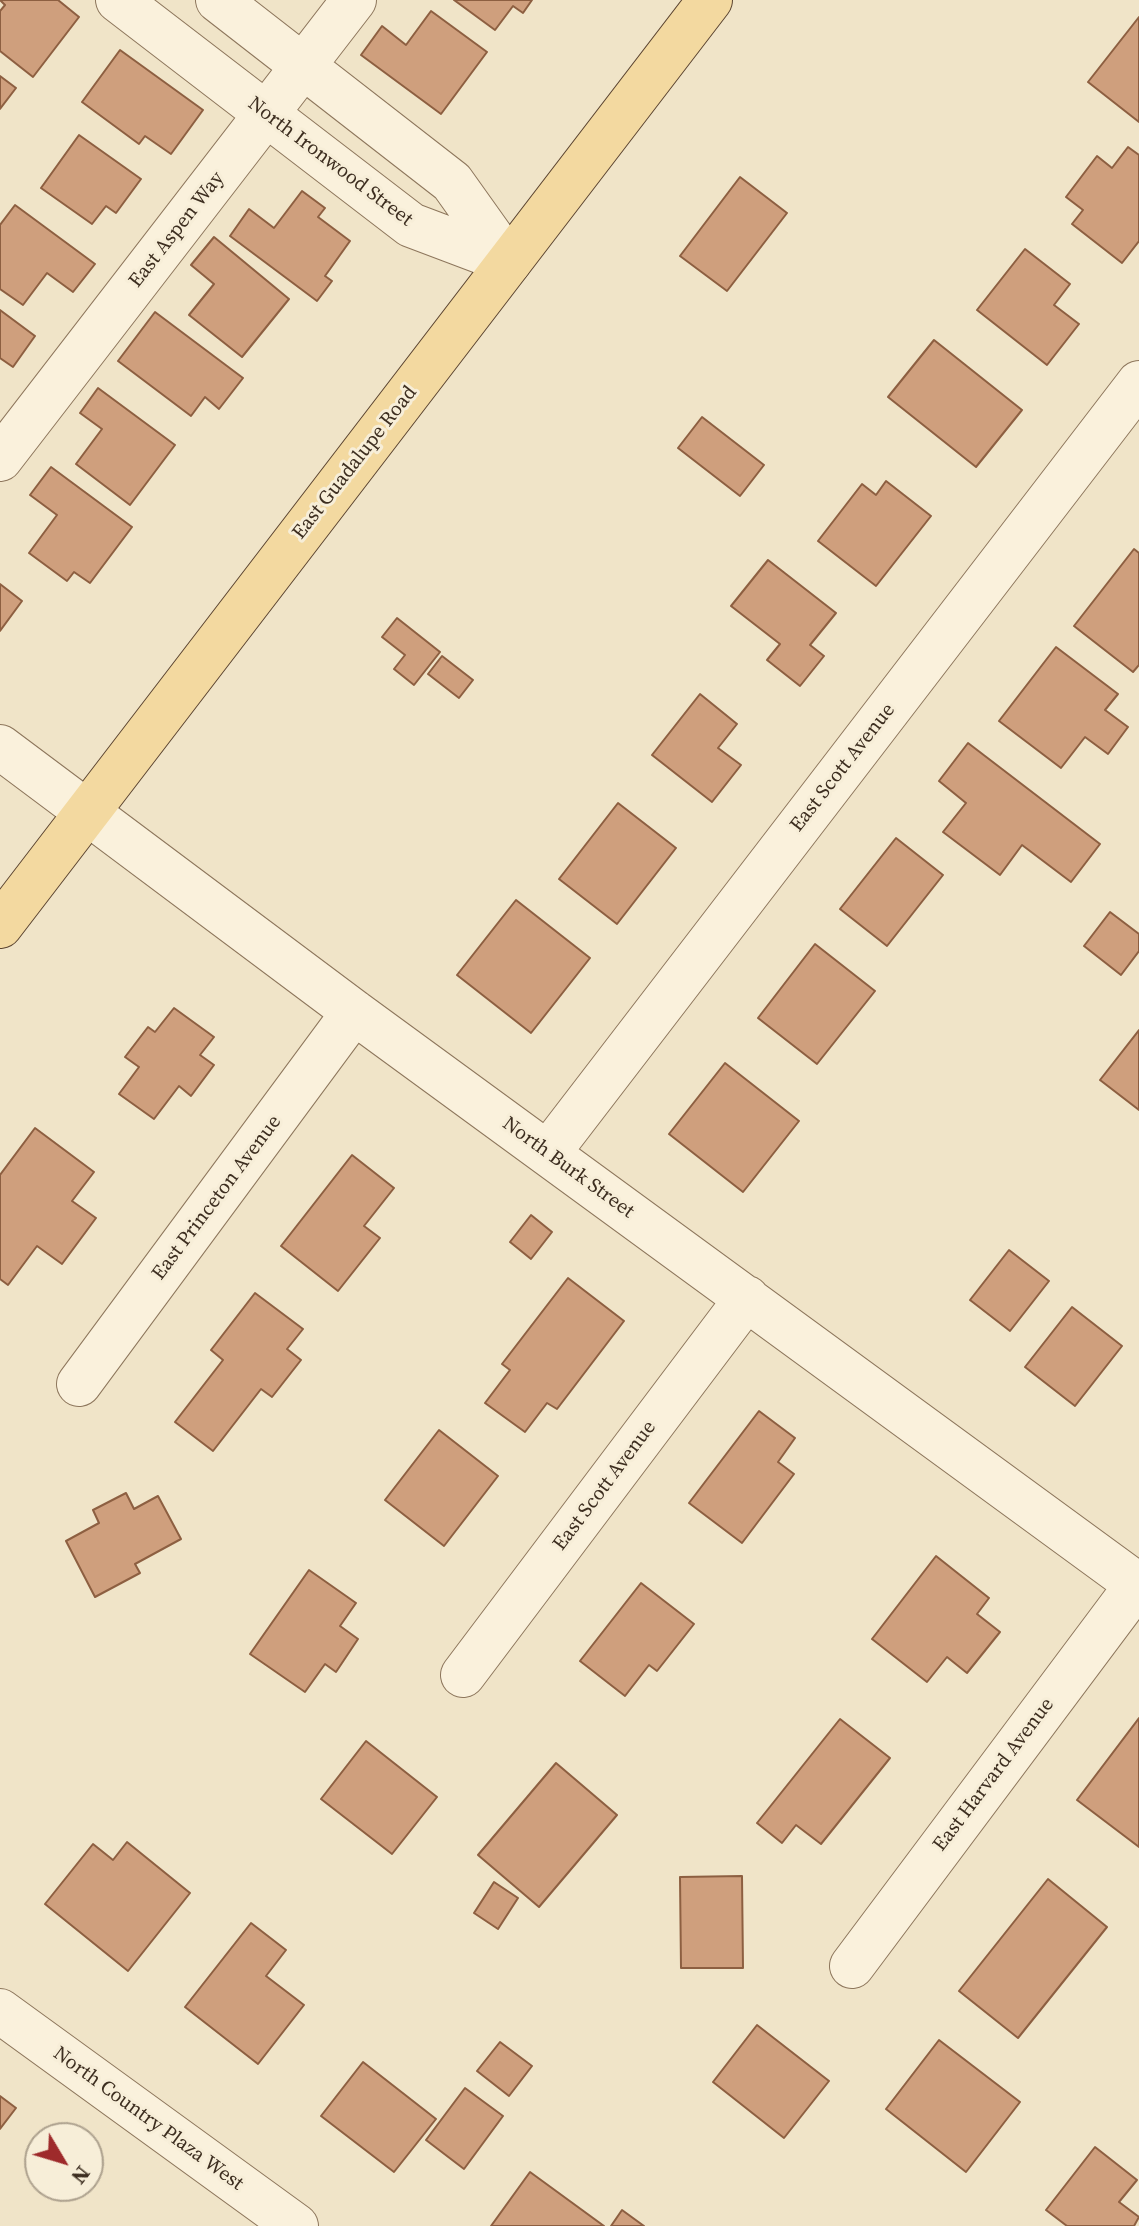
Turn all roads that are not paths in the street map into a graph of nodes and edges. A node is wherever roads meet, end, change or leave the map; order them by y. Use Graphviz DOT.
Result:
graph roads {
  1 [pos="118,0"];
  2 [pos="218,0"];
  3 [pos="354,0"];
  4 [pos="710,0"];
  5 [pos="304,65"];
  6 [pos="266,114"];
  7 [pos="509,262"];
  8 [pos="1139,383"];
  9 [pos="0,459"];
  10 [pos="0,747"];
  11 [pos="87,813"];
  12 [pos="0,926"];
  13 [pos="354,1012"];
  14 [pos="548,1153"];
  15 [pos="747,1298"];
  16 [pos="79,1384"];
  17 [pos="1138,1586"];
  18 [pos="463,1675"];
  19 [pos="852,1966"];
  20 [pos="0,2011"];
  21 [pos="296,2226"];
  1 -- 6 [label="street, North Ironwood Street"];
  2 -- 5 [label="street"];
  3 -- 5 [label="street, East Aspen Way"];
  4 -- 7 [label="main road, East Guadalupe Road"];
  5 -- 6 [label="street, East Aspen Way"];
  5 -- 7 [label="street"];
  6 -- 7 [label="street, North Ironwood Street"];
  6 -- 9 [label="street, East Aspen Way"];
  7 -- 11 [label="main road, East Guadalupe Road"];
  8 -- 14 [label="street, East Scott Avenue"];
  10 -- 11 [label="street, North Burk Street"];
  11 -- 12 [label="main road, East Guadalupe Road"];
  11 -- 13 [label="street, North Burk Street"];
  13 -- 14 [label="street, North Burk Street"];
  13 -- 16 [label="street, East Princeton Avenue"];
  14 -- 15 [label="street, North Burk Street"];
  15 -- 17 [label="street, North Burk Street"];
  15 -- 18 [label="street, East Scott Avenue"];
  17 -- 19 [label="street, East Harvard Avenue"];
  20 -- 21 [label="street, North Country Plaza West"];
}
